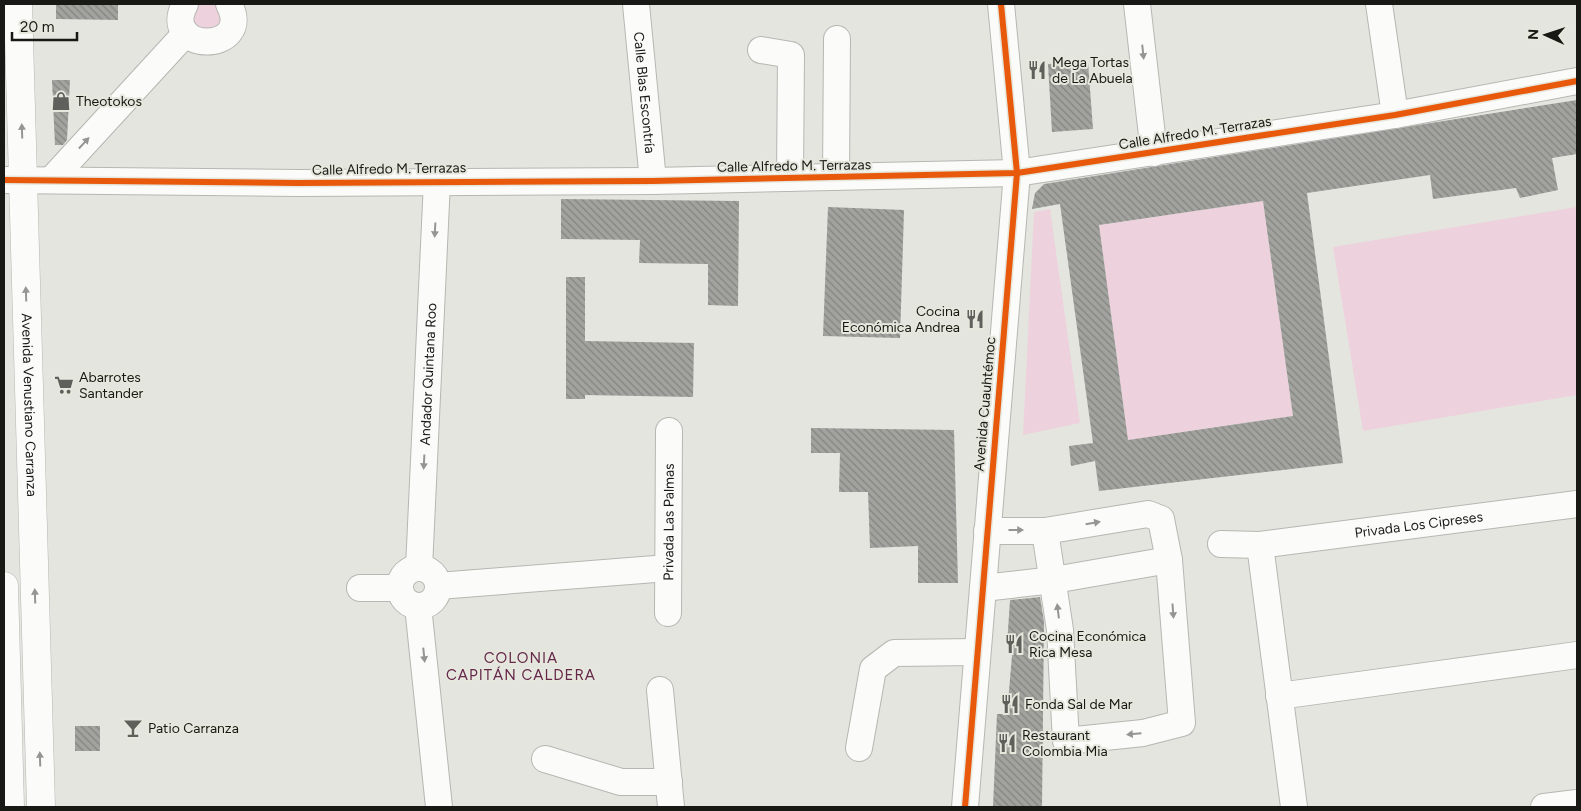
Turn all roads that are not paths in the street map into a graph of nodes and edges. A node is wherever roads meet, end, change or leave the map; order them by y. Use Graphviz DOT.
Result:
graph roads {
  1 [pos="18,4"];
  2 [pos="185,4"];
  3 [pos="229,4"];
  4 [pos="636,4"];
  5 [pos="1001,4"];
  6 [pos="1137,4"];
  7 [pos="1380,4"];
  8 [pos="186,33"];
  9 [pos="836,39"];
  10 [pos="761,50"];
  11 [pos="1577,81"];
  12 [pos="1395,114"];
  13 [pos="1154,153"];
  14 [pos="1017,173"];
  15 [pos="836,177"];
  16 [pos="790,178"];
  17 [pos="52,179"];
  18 [pos="13,180"];
  19 [pos="437,181"];
  20 [pos="654,181"];
  21 [pos="669,431"];
  22 [pos="1577,504"];
  23 [pos="987,531"];
  24 [pos="1045,531"];
  25 [pos="1221,544"];
  26 [pos="1260,545"];
  27 [pos="1169,560"];
  28 [pos="419,568"];
  29 [pos="668,568"];
  30 [pos="1054,580"];
  31 [pos="4,586"];
  32 [pos="438,586"];
  33 [pos="360,588"];
  34 [pos="400,588"];
  35 [pos="983,588"];
  36 [pos="418,606"];
  37 [pos="668,614"];
  38 [pos="978,652"];
  39 [pos="1577,655"];
  40 [pos="660,690"];
  41 [pos="1279,696"];
  42 [pos="859,748"];
  43 [pos="545,759"];
  44 [pos="670,795"];
  45 [pos="1577,803"];
  46 [pos="10,807"];
  47 [pos="41,807"];
  48 [pos="439,807"];
  49 [pos="965,807"];
  50 [pos="1294,807"];
  51 [pos="1544,807"];
  18 -- 1 [label="main road, Avenida Venustiano Carranza, one-way"];
  2 -- 8 [label="street"];
  3 -- 8 [label="street"];
  4 -- 20 [label="street, Calle Blas Escontría"];
  5 -- 14 [label="street, Avenida Cuauhtémoc"];
  6 -- 13 [label="street, one-way"];
  7 -- 12 [label="street"];
  17 -- 8 [label="street, one-way"];
  9 -- 15 [label="street"];
  10 -- 16 [label="street"];
  11 -- 12 [label="street, Calle Alfredo M. Terrazas"];
  12 -- 13 [label="street, Calle Alfredo M. Terrazas"];
  13 -- 14 [label="street, Calle Alfredo M. Terrazas"];
  14 -- 15 [label="street, Calle Alfredo M. Terrazas"];
  14 -- 23 [label="street, Avenida Cuauhtémoc"];
  15 -- 16 [label="street, Calle Alfredo M. Terrazas"];
  16 -- 20 [label="street, Calle Alfredo M. Terrazas"];
  17 -- 18 [label="street, Calle Alfredo M. Terrazas"];
  17 -- 19 [label="street, Calle Alfredo M. Terrazas"];
  47 -- 18 [label="main road, Avenida Venustiano Carranza, one-way"];
  19 -- 20 [label="street, Calle Alfredo M. Terrazas"];
  19 -- 28 [label="street, Andador Quintana Roo, one-way"];
  21 -- 29 [label="street, Privada Las Palmas"];
  22 -- 26 [label="street, Privada Los Cipreses"];
  23 -- 24 [label="street, one-way"];
  23 -- 35 [label="street, Avenida Cuauhtémoc"];
  24 -- 27 [label="street, one-way"];
  24 -- 30 [label="street"];
  25 -- 26 [label="street, Privada Los Cipreses"];
  26 -- 41 [label="street"];
  27 -- 30 [label="street"];
  27 -- 30 [label="street, one-way"];
  28 -- 32 [label="street"];
  28 -- 34 [label="street"];
  29 -- 32 [label="street"];
  29 -- 37 [label="street, Privada Las Palmas"];
  30 -- 35 [label="street"];
  31 -- 46 [label="main road"];
  32 -- 36 [label="street"];
  33 -- 34 [label="street"];
  34 -- 36 [label="street"];
  35 -- 38 [label="street, Avenida Cuauhtémoc"];
  36 -- 48 [label="street, one-way"];
  38 -- 42 [label="street"];
  38 -- 49 [label="street, Avenida Cuauhtémoc"];
  39 -- 41 [label="street"];
  40 -- 44 [label="street"];
  41 -- 50 [label="street"];
  43 -- 44 [label="street"];
  45 -- 51 [label="street"];
}
